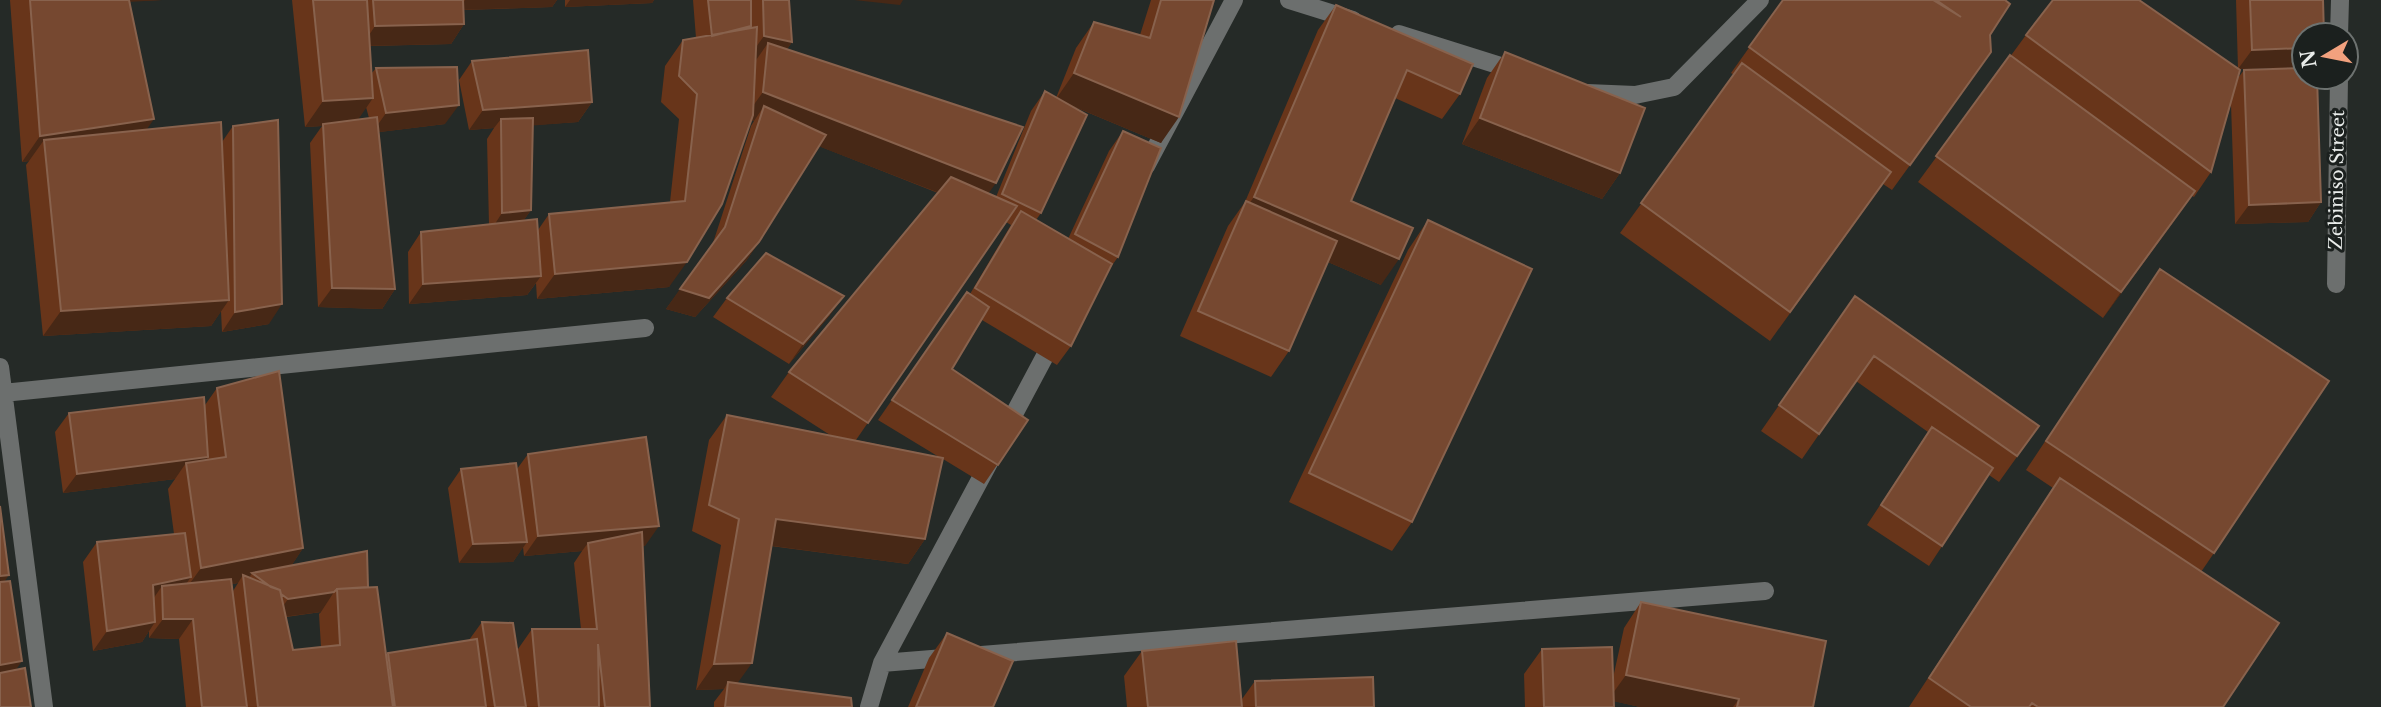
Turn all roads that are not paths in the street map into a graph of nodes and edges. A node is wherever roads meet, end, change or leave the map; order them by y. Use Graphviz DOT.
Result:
graph roads {
  1 [pos="1234,0"];
  2 [pos="1289,0"];
  3 [pos="1760,0"];
  4 [pos="2340,0"];
  5 [pos="2339,21"];
  6 [pos="1534,77"];
  7 [pos="1573,89"];
  8 [pos="2339,91"];
  9 [pos="1136,184"];
  10 [pos="2336,284"];
  11 [pos="1065,319"];
  12 [pos="645,328"];
  13 [pos="0,367"];
  14 [pos="4,393"];
  15 [pos="1765,592"];
  16 [pos="882,663"];
  17 [pos="44,707"];
  18 [pos="869,707"];
  1 -- 9 [label="street"];
  2 -- 6 [label="street"];
  3 -- 7 [label="street"];
  4 -- 5 [label="street"];
  8 -- 10 [label="street, Zebiniso Street"];
  11 -- 16 [label="street"];
  12 -- 14 [label="street"];
  13 -- 14 [label="street"];
  14 -- 17 [label="street"];
  15 -- 16 [label="street"];
  16 -- 18 [label="street"];
}
